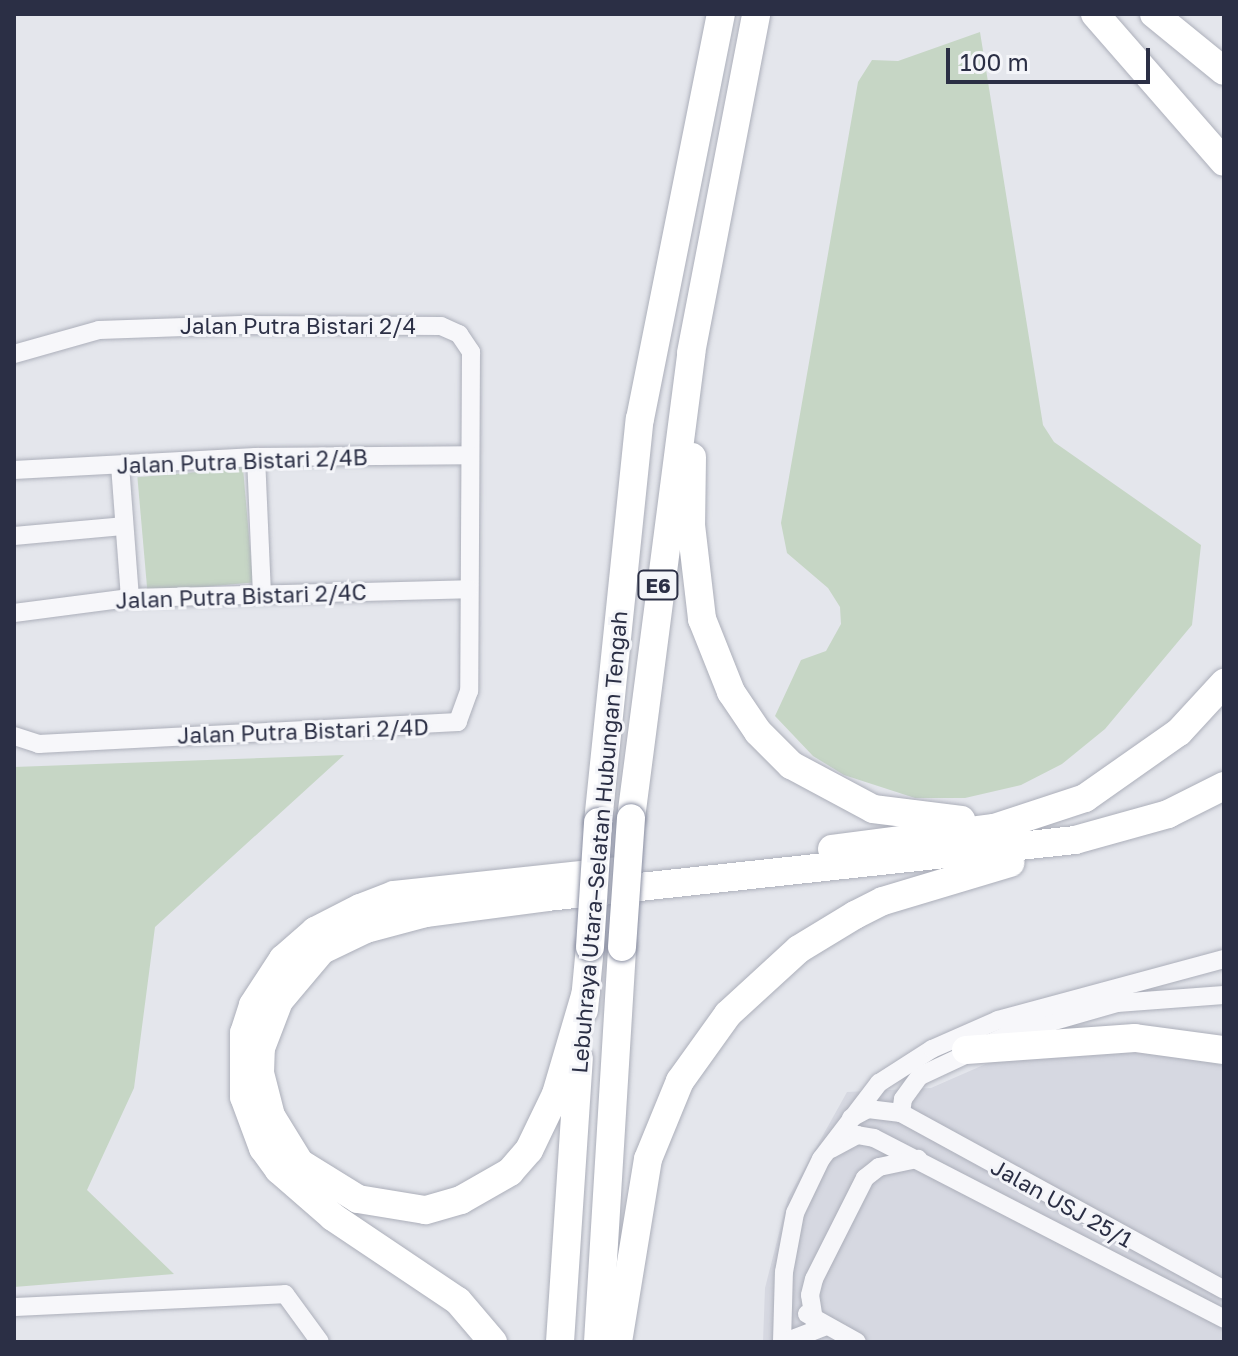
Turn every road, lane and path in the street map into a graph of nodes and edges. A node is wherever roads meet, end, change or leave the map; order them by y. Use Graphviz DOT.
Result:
graph roads {
  1 [pos="721,14"];
  2 [pos="756,14"];
  3 [pos="1095,14"];
  4 [pos="1154,14"];
  5 [pos="1224,71"];
  6 [pos="1224,162"];
  7 [pos="691,353"];
  8 [pos="14,354"];
  9 [pos="470,455"];
  10 [pos="256,457"];
  11 [pos="120,465"];
  12 [pos="14,470"];
  13 [pos="123,526"];
  14 [pos="14,536"];
  15 [pos="469,589"];
  16 [pos="262,595"];
  17 [pos="130,598"];
  18 [pos="14,613"];
  19 [pos="1224,683"];
  20 [pos="14,736"];
  21 [pos="1224,786"];
  22 [pos="1044,815"];
  23 [pos="1075,840"];
  24 [pos="1224,959"];
  25 [pos="586,992"];
  26 [pos="1224,995"];
  27 [pos="966,1050"];
  28 [pos="1224,1050"];
  29 [pos="901,1113"];
  30 [pos="848,1119"];
  31 [pos="821,1159"];
  32 [pos="918,1159"];
  33 [pos="1090,1218"];
  34 [pos="1098,1252"];
  35 [pos="1224,1290"];
  36 [pos="784,1292"];
  37 [pos="14,1307"];
  38 [pos="1224,1319"];
  39 [pos="820,1323"];
  40 [pos="320,1342"];
  41 [pos="493,1342"];
  42 [pos="560,1342"];
  43 [pos="598,1342"];
  44 [pos="618,1342"];
  45 [pos="783,1342"];
  46 [pos="857,1342"];
  1 -- 25 [label="highway, Lebuhraya Utara–Selatan Hubungan Tengah / E6, bridge"];
  2 -- 7 [label="highway, Lebuhraya Utara–Selatan Hubungan Tengah / E6"];
  3 -- 6 [label="highway"];
  4 -- 5 [label="highway"];
  7 -- 22 [label="highway"];
  7 -- 43 [label="highway, Lebuhraya Utara–Selatan Hubungan Tengah / E6, bridge"];
  8 -- 9 [label="street, Jalan Putra Bistari 2/4"];
  9 -- 10 [label="street, Jalan Putra Bistari 2/4B"];
  9 -- 15 [label="street, Jalan Putra Bistari 2/4"];
  10 -- 11 [label="street, Jalan Putra Bistari 2/4B"];
  10 -- 16 [label="street"];
  11 -- 12 [label="street, Jalan Putra Bistari 2/4B"];
  11 -- 13 [label="street"];
  13 -- 14 [label="street"];
  13 -- 17 [label="street"];
  15 -- 16 [label="street, Jalan Putra Bistari 2/4C"];
  15 -- 20 [label="street, Jalan Putra Bistari 2/4D"];
  16 -- 17 [label="street, Jalan Putra Bistari 2/4C"];
  17 -- 18 [label="street, Jalan Putra Bistari 2/4C"];
  19 -- 22 [label="highway"];
  21 -- 23 [label="highway"];
  22 -- 41 [label="highway"];
  23 -- 25 [label="highway"];
  23 -- 44 [label="highway"];
  24 -- 30 [label="street"];
  25 -- 42 [label="highway, Lebuhraya Utara–Selatan Hubungan Tengah / E6"];
  26 -- 27 [label="street"];
  27 -- 28 [label="highway"];
  27 -- 29 [label="street"];
  29 -- 30 [label="street"];
  29 -- 33 [label="street, Jalan USJ 25/1"];
  30 -- 31 [label="street"];
  31 -- 32 [label="street"];
  31 -- 36 [label="street"];
  32 -- 34 [label="street"];
  32 -- 39 [label="street"];
  33 -- 34 [label="street"];
  33 -- 35 [label="street, Jalan USJ 25/1"];
  34 -- 38 [label="street"];
  36 -- 39 [label="street"];
  36 -- 45 [label="street"];
  37 -- 40 [label="street"];
  39 -- 45 [label="street"];
  39 -- 46 [label="street"];
}
